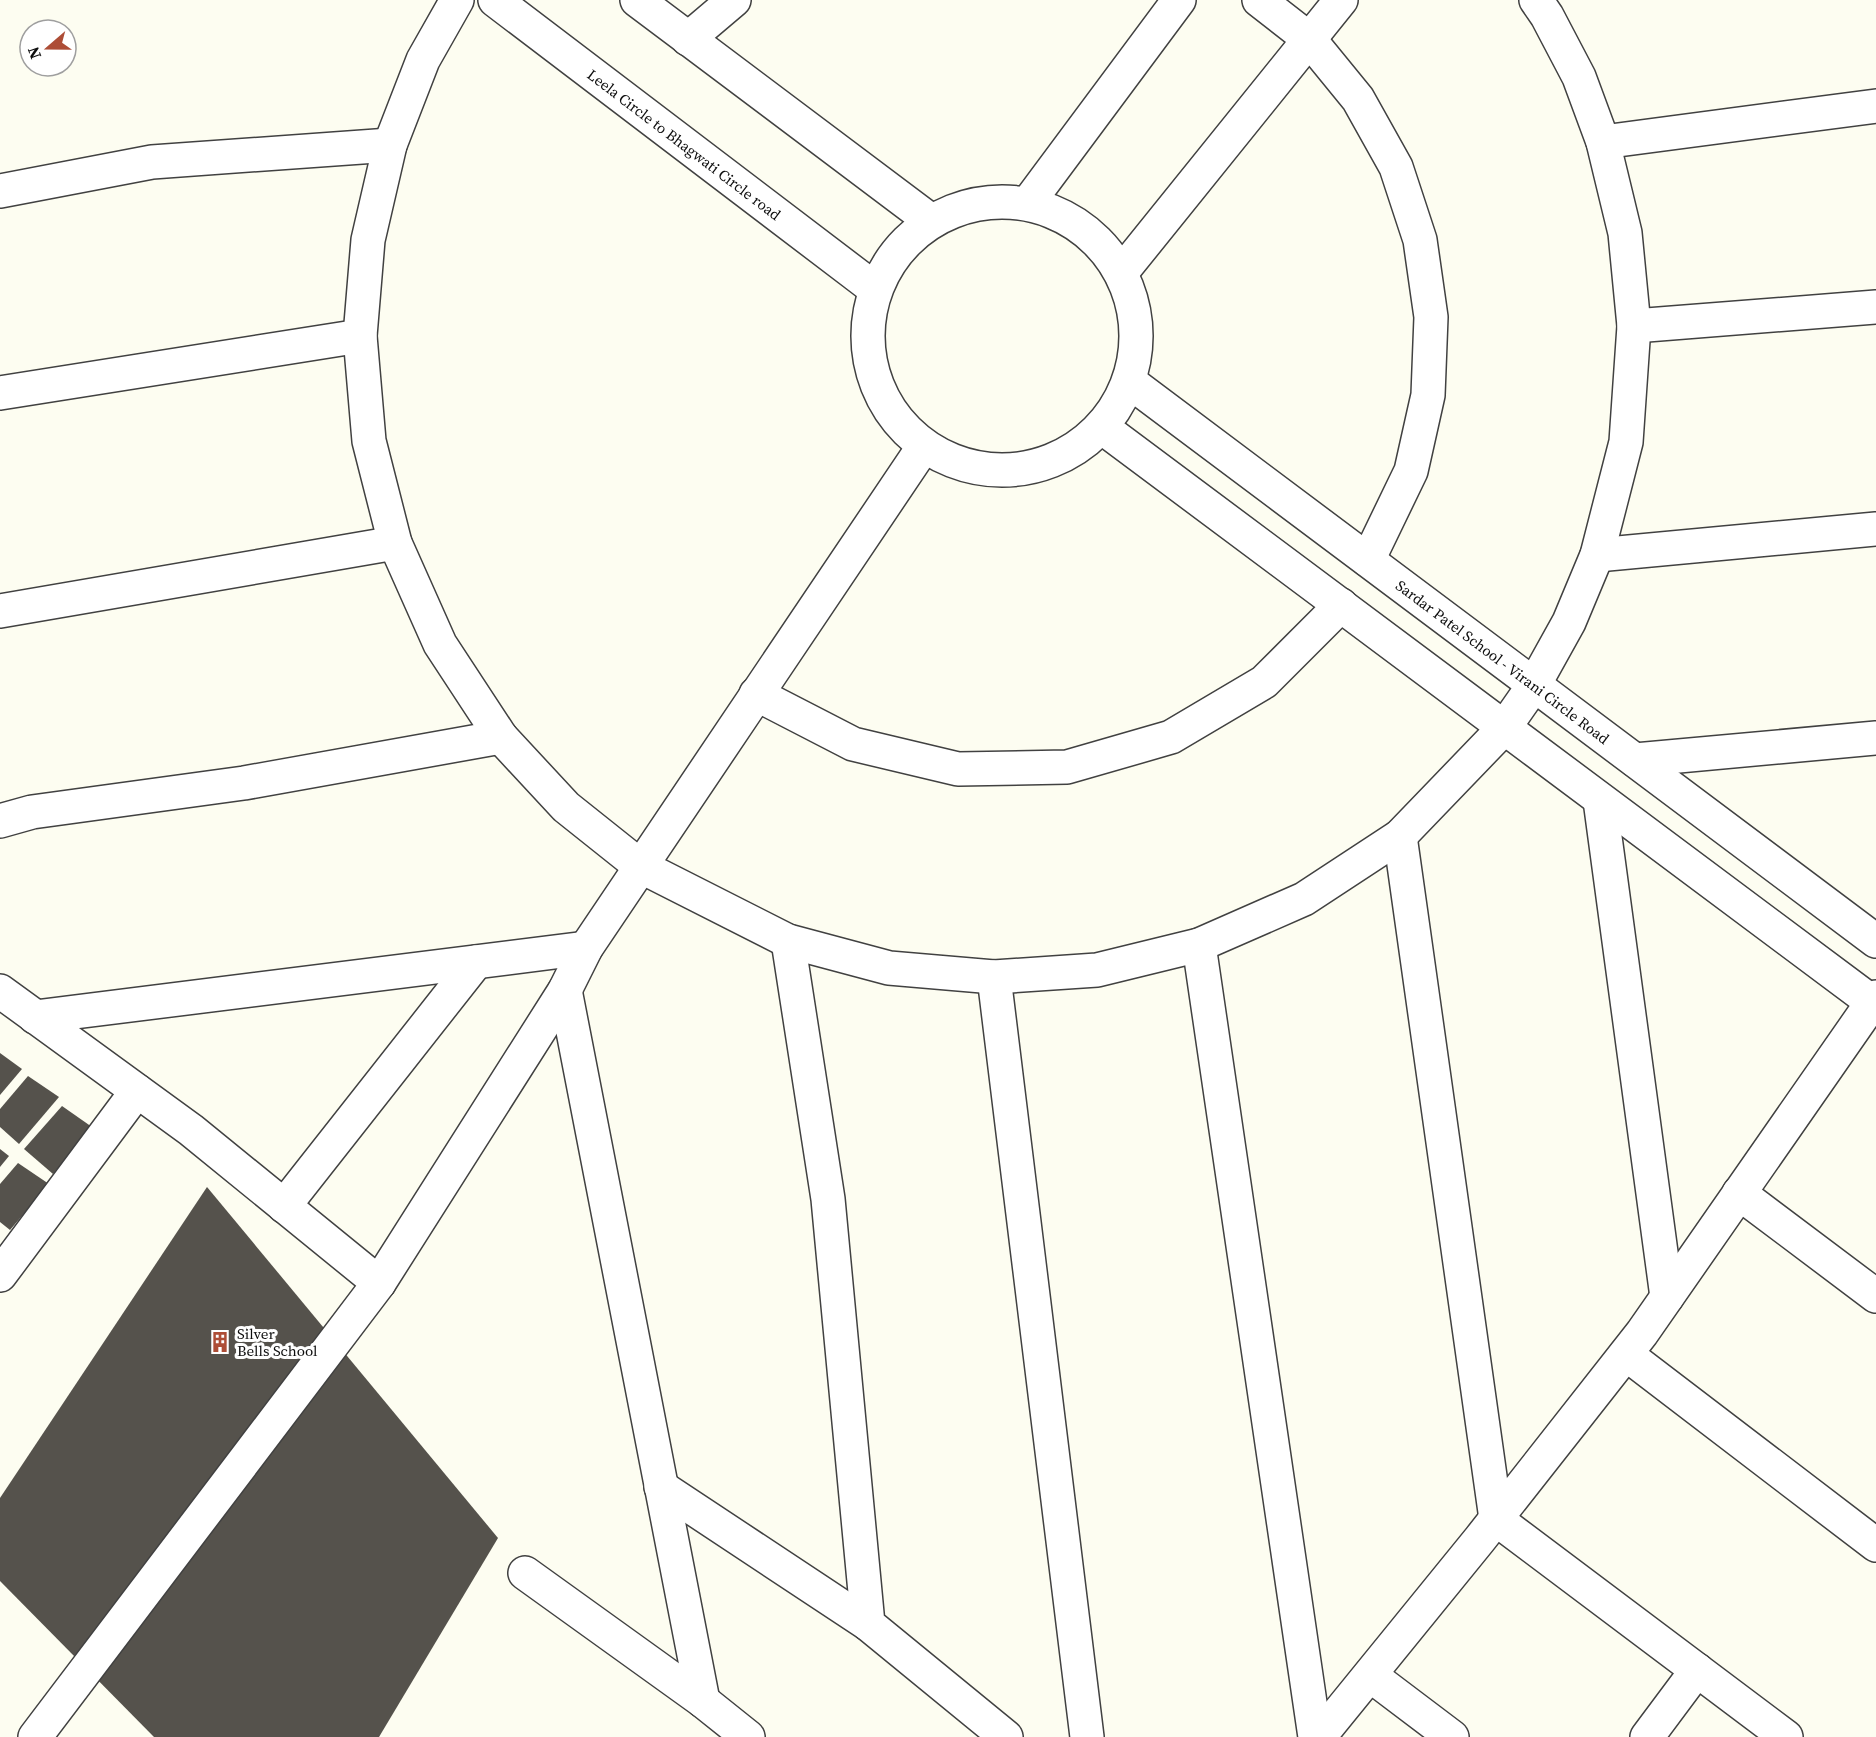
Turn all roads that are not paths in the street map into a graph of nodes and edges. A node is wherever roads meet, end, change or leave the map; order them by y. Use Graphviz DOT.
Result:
graph roads {
  1 [pos="457,0"];
  2 [pos="495,0"];
  3 [pos="636,0"];
  4 [pos="734,0"];
  5 [pos="1179,0"];
  6 [pos="1260,0"];
  7 [pos="1341,0"];
  8 [pos="1536,0"];
  9 [pos="688,39"];
  10 [pos="1309,39"];
  11 [pos="1876,106"];
  12 [pos="1603,142"];
  13 [pos="390,145"];
  14 [pos="0,191"];
  15 [pos="1028,203"];
  16 [pos="931,221"];
  17 [pos="1121,273"];
  18 [pos="875,289"];
  19 [pos="1876,307"];
  20 [pos="1634,326"];
  21 [pos="360,336"];
  22 [pos="1130,382"];
  23 [pos="0,393"];
  24 [pos="1103,428"];
  25 [pos="924,446"];
  26 [pos="1876,529"];
  27 [pos="395,543"];
  28 [pos="1597,555"];
  29 [pos="1368,560"];
  30 [pos="1341,605"];
  31 [pos="0,611"];
  32 [pos="1534,685"];
  33 [pos="756,694"];
  34 [pos="1504,728"];
  35 [pos="501,737"];
  36 [pos="1876,738"];
  37 [pos="1635,760"];
  38 [pos="1600,800"];
  39 [pos="0,821"];
  40 [pos="1400,836"];
  41 [pos="640,866"];
  42 [pos="1876,940"];
  43 [pos="788,941"];
  44 [pos="1199,945"];
  45 [pos="586,948"];
  46 [pos="476,962"];
  47 [pos="993,977"];
  48 [pos="565,990"];
  49 [pos="0,991"];
  50 [pos="1875,1002"];
  51 [pos="35,1017"];
  52 [pos="137,1091"];
  53 [pos="1739,1193"];
  54 [pos="284,1206"];
  55 [pos="4,1263"];
  56 [pos="379,1283"];
  57 [pos="1876,1296"];
  58 [pos="1667,1297"];
  59 [pos="1626,1354"];
  60 [pos="661,1486"];
  61 [pos="1496,1519"];
  62 [pos="1876,1545"];
  63 [pos="525,1573"];
  64 [pos="868,1624"];
  65 [pos="1697,1671"];
  66 [pos="1370,1675"];
  67 [pos="703,1701"];
  68 [pos="35,1737"];
  69 [pos="748,1737"];
  70 [pos="1006,1737"];
  71 [pos="1087,1737"];
  72 [pos="1317,1737"];
  73 [pos="1452,1737"];
  74 [pos="1647,1737"];
  75 [pos="1786,1737"];
  1 -- 13 [label="street"];
  2 -- 18 [label="street, Leela Circle to Bhagwati Circle road"];
  3 -- 9 [label="street"];
  4 -- 9 [label="street"];
  5 -- 15 [label="street"];
  6 -- 10 [label="street"];
  7 -- 10 [label="street"];
  8 -- 12 [label="street"];
  9 -- 16 [label="street"];
  10 -- 17 [label="street"];
  10 -- 29 [label="street"];
  11 -- 12 [label="street"];
  12 -- 20 [label="street"];
  13 -- 14 [label="street"];
  13 -- 21 [label="street"];
  15 -- 16 [label="street"];
  15 -- 17 [label="street"];
  16 -- 18 [label="street"];
  17 -- 22 [label="street"];
  18 -- 25 [label="street"];
  19 -- 20 [label="street"];
  20 -- 28 [label="street"];
  21 -- 23 [label="street"];
  21 -- 27 [label="street"];
  22 -- 24 [label="street"];
  22 -- 29 [label="street, Sardar Patel School - Virani Circle Road"];
  24 -- 25 [label="street"];
  24 -- 30 [label="street"];
  25 -- 33 [label="street"];
  26 -- 28 [label="street"];
  27 -- 31 [label="street"];
  27 -- 35 [label="street"];
  28 -- 32 [label="street"];
  29 -- 32 [label="street, Sardar Patel School - Virani Circle Road"];
  30 -- 33 [label="street"];
  30 -- 34 [label="street"];
  32 -- 34 [label="street"];
  32 -- 37 [label="street, Sardar Patel School - Virani Circle Road"];
  33 -- 41 [label="street"];
  34 -- 38 [label="street"];
  34 -- 40 [label="street"];
  35 -- 39 [label="street"];
  35 -- 41 [label="street"];
  36 -- 37 [label="street"];
  37 -- 42 [label="street, Sardar Patel School - Virani Circle Road"];
  38 -- 50 [label="street"];
  38 -- 58 [label="street"];
  40 -- 44 [label="street"];
  40 -- 61 [label="street"];
  41 -- 43 [label="street"];
  41 -- 45 [label="street"];
  43 -- 47 [label="street"];
  43 -- 64 [label="street"];
  44 -- 47 [label="street"];
  44 -- 72 [label="street"];
  45 -- 46 [label="street"];
  45 -- 48 [label="street"];
  46 -- 51 [label="street"];
  46 -- 54 [label="street"];
  47 -- 71 [label="street"];
  48 -- 56 [label="street"];
  48 -- 60 [label="street"];
  49 -- 51 [label="street"];
  50 -- 53 [label="street"];
  51 -- 52 [label="street"];
  52 -- 54 [label="street"];
  52 -- 55 [label="street"];
  53 -- 57 [label="street"];
  53 -- 58 [label="street"];
  54 -- 56 [label="street"];
  56 -- 68 [label="street"];
  58 -- 59 [label="street"];
  59 -- 61 [label="street"];
  59 -- 62 [label="street"];
  60 -- 64 [label="street"];
  60 -- 67 [label="street"];
  61 -- 65 [label="street"];
  61 -- 66 [label="street"];
  63 -- 67 [label="street"];
  64 -- 70 [label="street"];
  65 -- 74 [label="street"];
  65 -- 75 [label="street"];
  66 -- 72 [label="street"];
  66 -- 73 [label="street"];
  67 -- 69 [label="street"];
}
